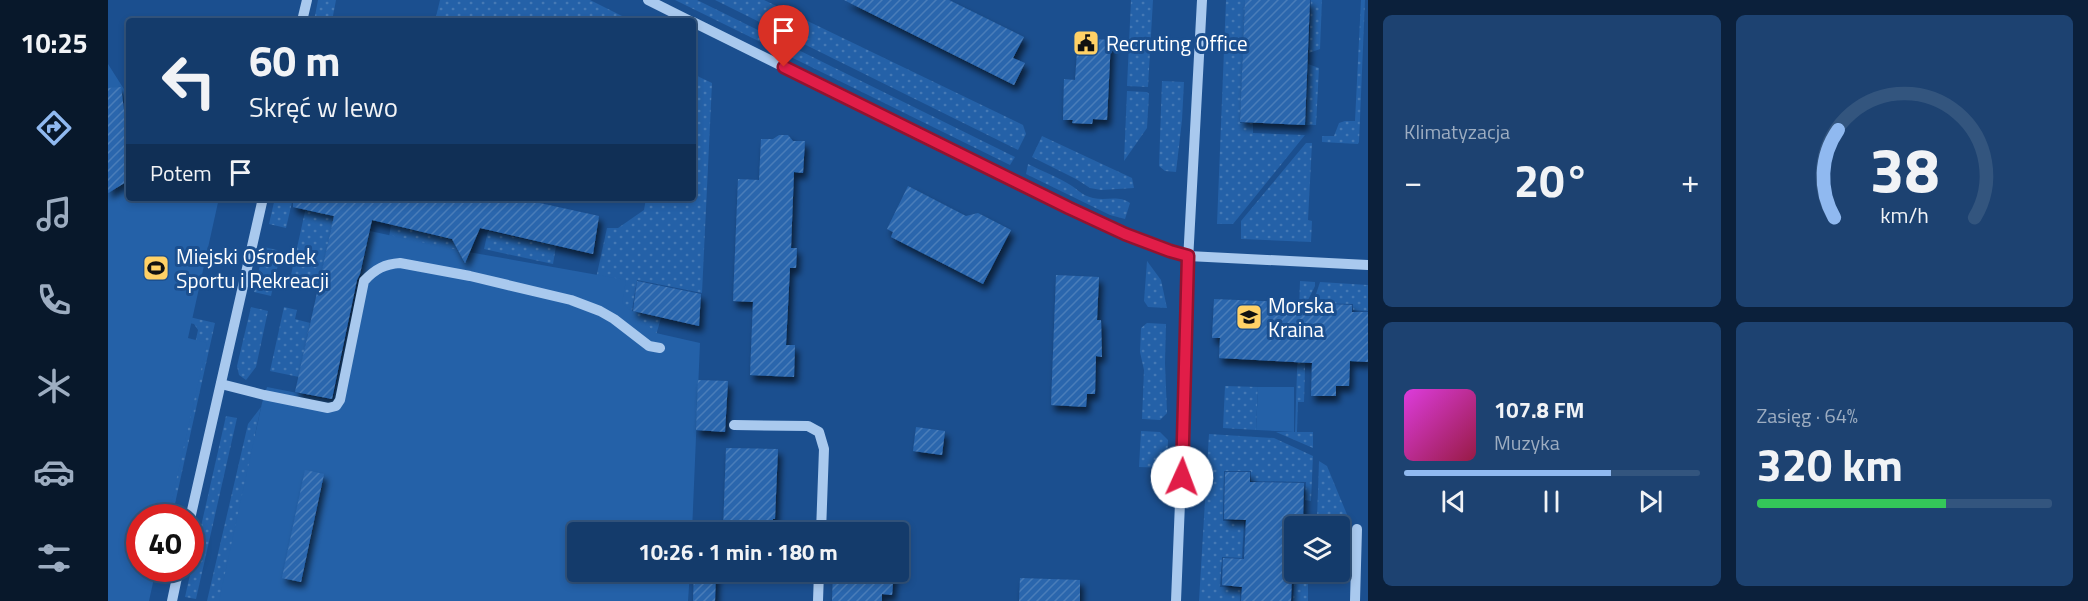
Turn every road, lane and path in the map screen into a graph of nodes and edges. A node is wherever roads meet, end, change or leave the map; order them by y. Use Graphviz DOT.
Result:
graph roads {
  1 [pos="307,0"];
  2 [pos="648,0"];
  3 [pos="1202,0"];
  4 [pos="303,18"];
  5 [pos="684,18"];
  6 [pos="696,24"];
  7 [pos="262,201"];
  8 [pos="1188,256"];
  9 [pos="1368,265"];
  10 [pos="660,348"];
  11 [pos="221,384"];
  12 [pos="734,425"];
  13 [pos="193,504"];
  14 [pos="821,522"];
  15 [pos="1357,529"];
  16 [pos="176,582"];
  17 [pos="819,582"];
  18 [pos="172,601"];
  19 [pos="818,601"];
  20 [pos="1176,601"];
  21 [pos="1354,601"];
  1 -- 4 [label="street"];
  2 -- 5 [label="street"];
  3 -- 8 [label="street"];
  6 -- 8 [label="street"];
  7 -- 11 [label="street"];
  8 -- 9 [label="street"];
  8 -- 20 [label="street"];
  10 -- 11 [label="street"];
  11 -- 13 [label="street"];
  12 -- 14 [label="street"];
  15 -- 21 [label="street"];
  16 -- 18 [label="street"];
  17 -- 19 [label="street"];
}
